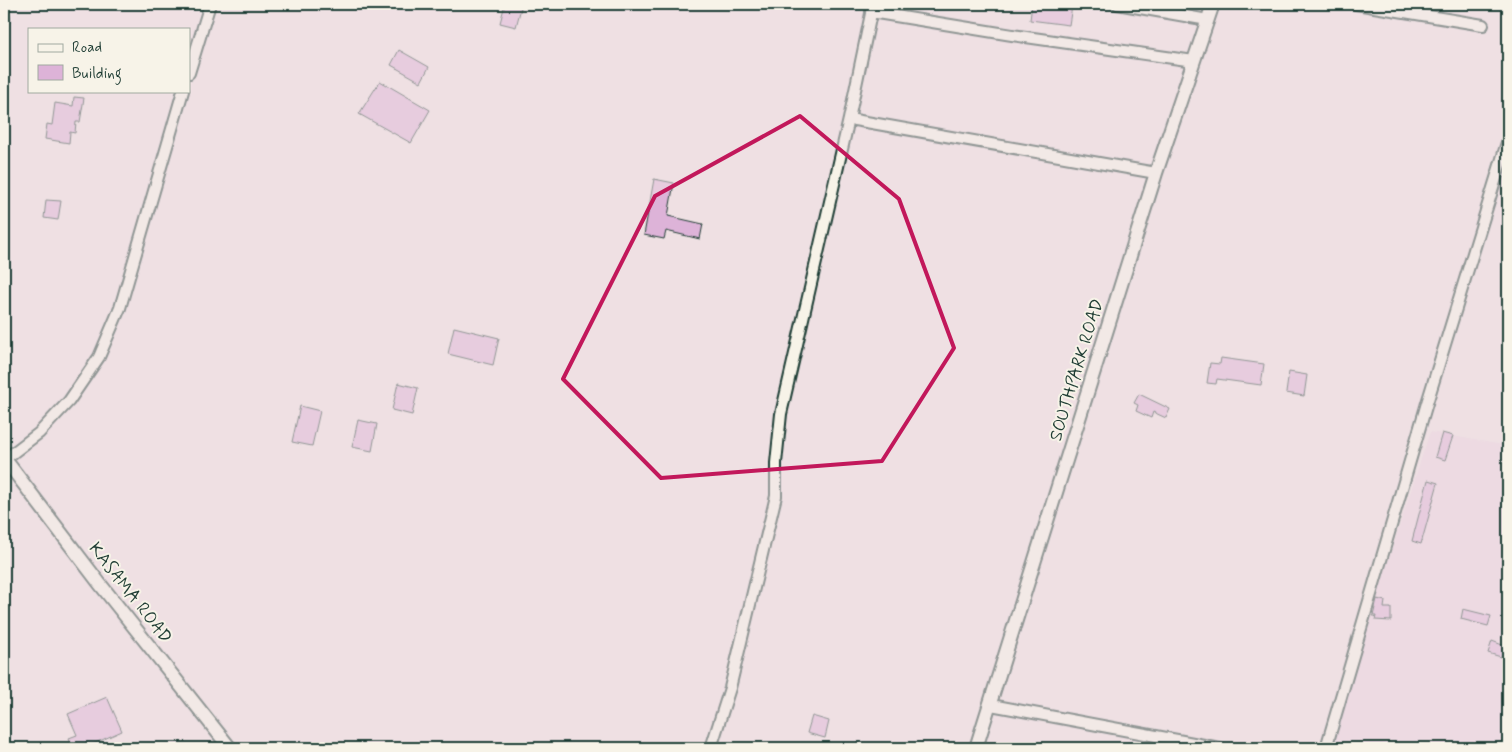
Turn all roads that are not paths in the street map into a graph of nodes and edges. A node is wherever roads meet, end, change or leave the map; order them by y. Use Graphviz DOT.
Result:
graph roads {
  1 [pos="210,4"];
  2 [pos="1117,4"];
  3 [pos="1213,4"];
  4 [pos="1356,4"];
  5 [pos="872,8"];
  6 [pos="1208,20"];
  7 [pos="1483,25"];
  8 [pos="1194,61"];
  9 [pos="190,70"];
  10 [pos="183,92"];
  11 [pos="849,119"];
  12 [pos="1508,139"];
  13 [pos="1156,173"];
  14 [pos="4,459"];
  15 [pos="991,705"];
  16 [pos="230,748"];
  17 [pos="711,748"];
  18 [pos="976,748"];
  19 [pos="1220,748"];
  20 [pos="1326,748"];
  1 -- 9 [label="street"];
  2 -- 6 [label="street"];
  3 -- 6 [label="street, SOUTHPARK ROAD"];
  4 -- 7 [label="street"];
  5 -- 8 [label="street"];
  5 -- 11 [label="street"];
  6 -- 8 [label="street, SOUTHPARK ROAD"];
  8 -- 13 [label="street, SOUTHPARK ROAD"];
  10 -- 14 [label="street"];
  11 -- 13 [label="street"];
  11 -- 17 [label="street"];
  12 -- 20 [label="street"];
  13 -- 15 [label="street, SOUTHPARK ROAD"];
  14 -- 16 [label="street, KASAMA ROAD"];
  15 -- 18 [label="street, SOUTHPARK ROAD"];
  15 -- 19 [label="street"];
}
